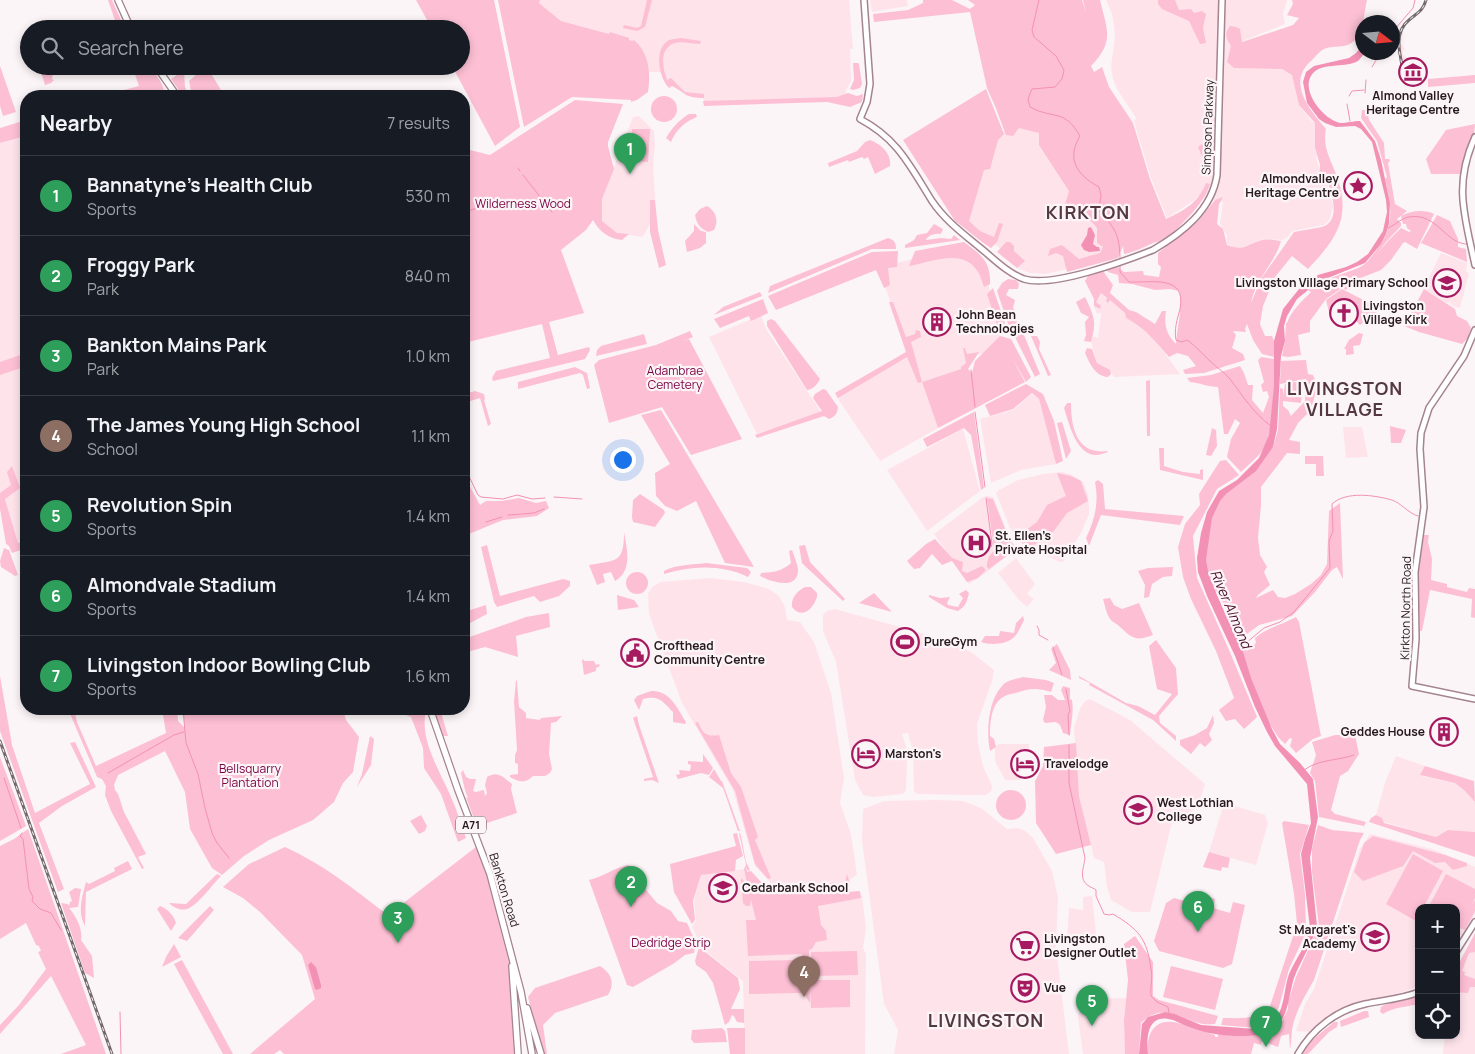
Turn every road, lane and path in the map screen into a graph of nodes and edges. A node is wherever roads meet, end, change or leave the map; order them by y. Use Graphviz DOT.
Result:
graph roads {
  1 [pos="118,0"];
  2 [pos="864,0"];
  3 [pos="1222,0"];
  4 [pos="127,20"];
  5 [pos="162,75"];
  6 [pos="173,90"];
  7 [pos="1475,137"];
  8 [pos="1475,264"];
  9 [pos="1475,330"];
  10 [pos="1475,699"];
  11 [pos="432,715"];
  12 [pos="1475,922"];
  13 [pos="509,942"];
  14 [pos="1458,949"];
  15 [pos="522,992"];
  16 [pos="1415,993"];
  17 [pos="518,1054"];
  18 [pos="532,1054"];
  19 [pos="541,1054"];
  20 [pos="1298,1054"];
  1 -- 4 [label="main road"];
  2 -- 3 [label="main road, Simpson Parkway"];
  5 -- 6 [label="main road"];
  7 -- 8 [label="main road"];
  9 -- 10 [label="main road, Kirkton North Road"];
  11 -- 13 [label="main road, Bankton Road / A71"];
  12 -- 14 [label="main road"];
  13 -- 15 [label="main road, Bankton Road / A71"];
  13 -- 17 [label="main road"];
  15 -- 18 [label="main road, Bankton Road / A71"];
  15 -- 19 [label="main road"];
  16 -- 20 [label="main road"];
}
